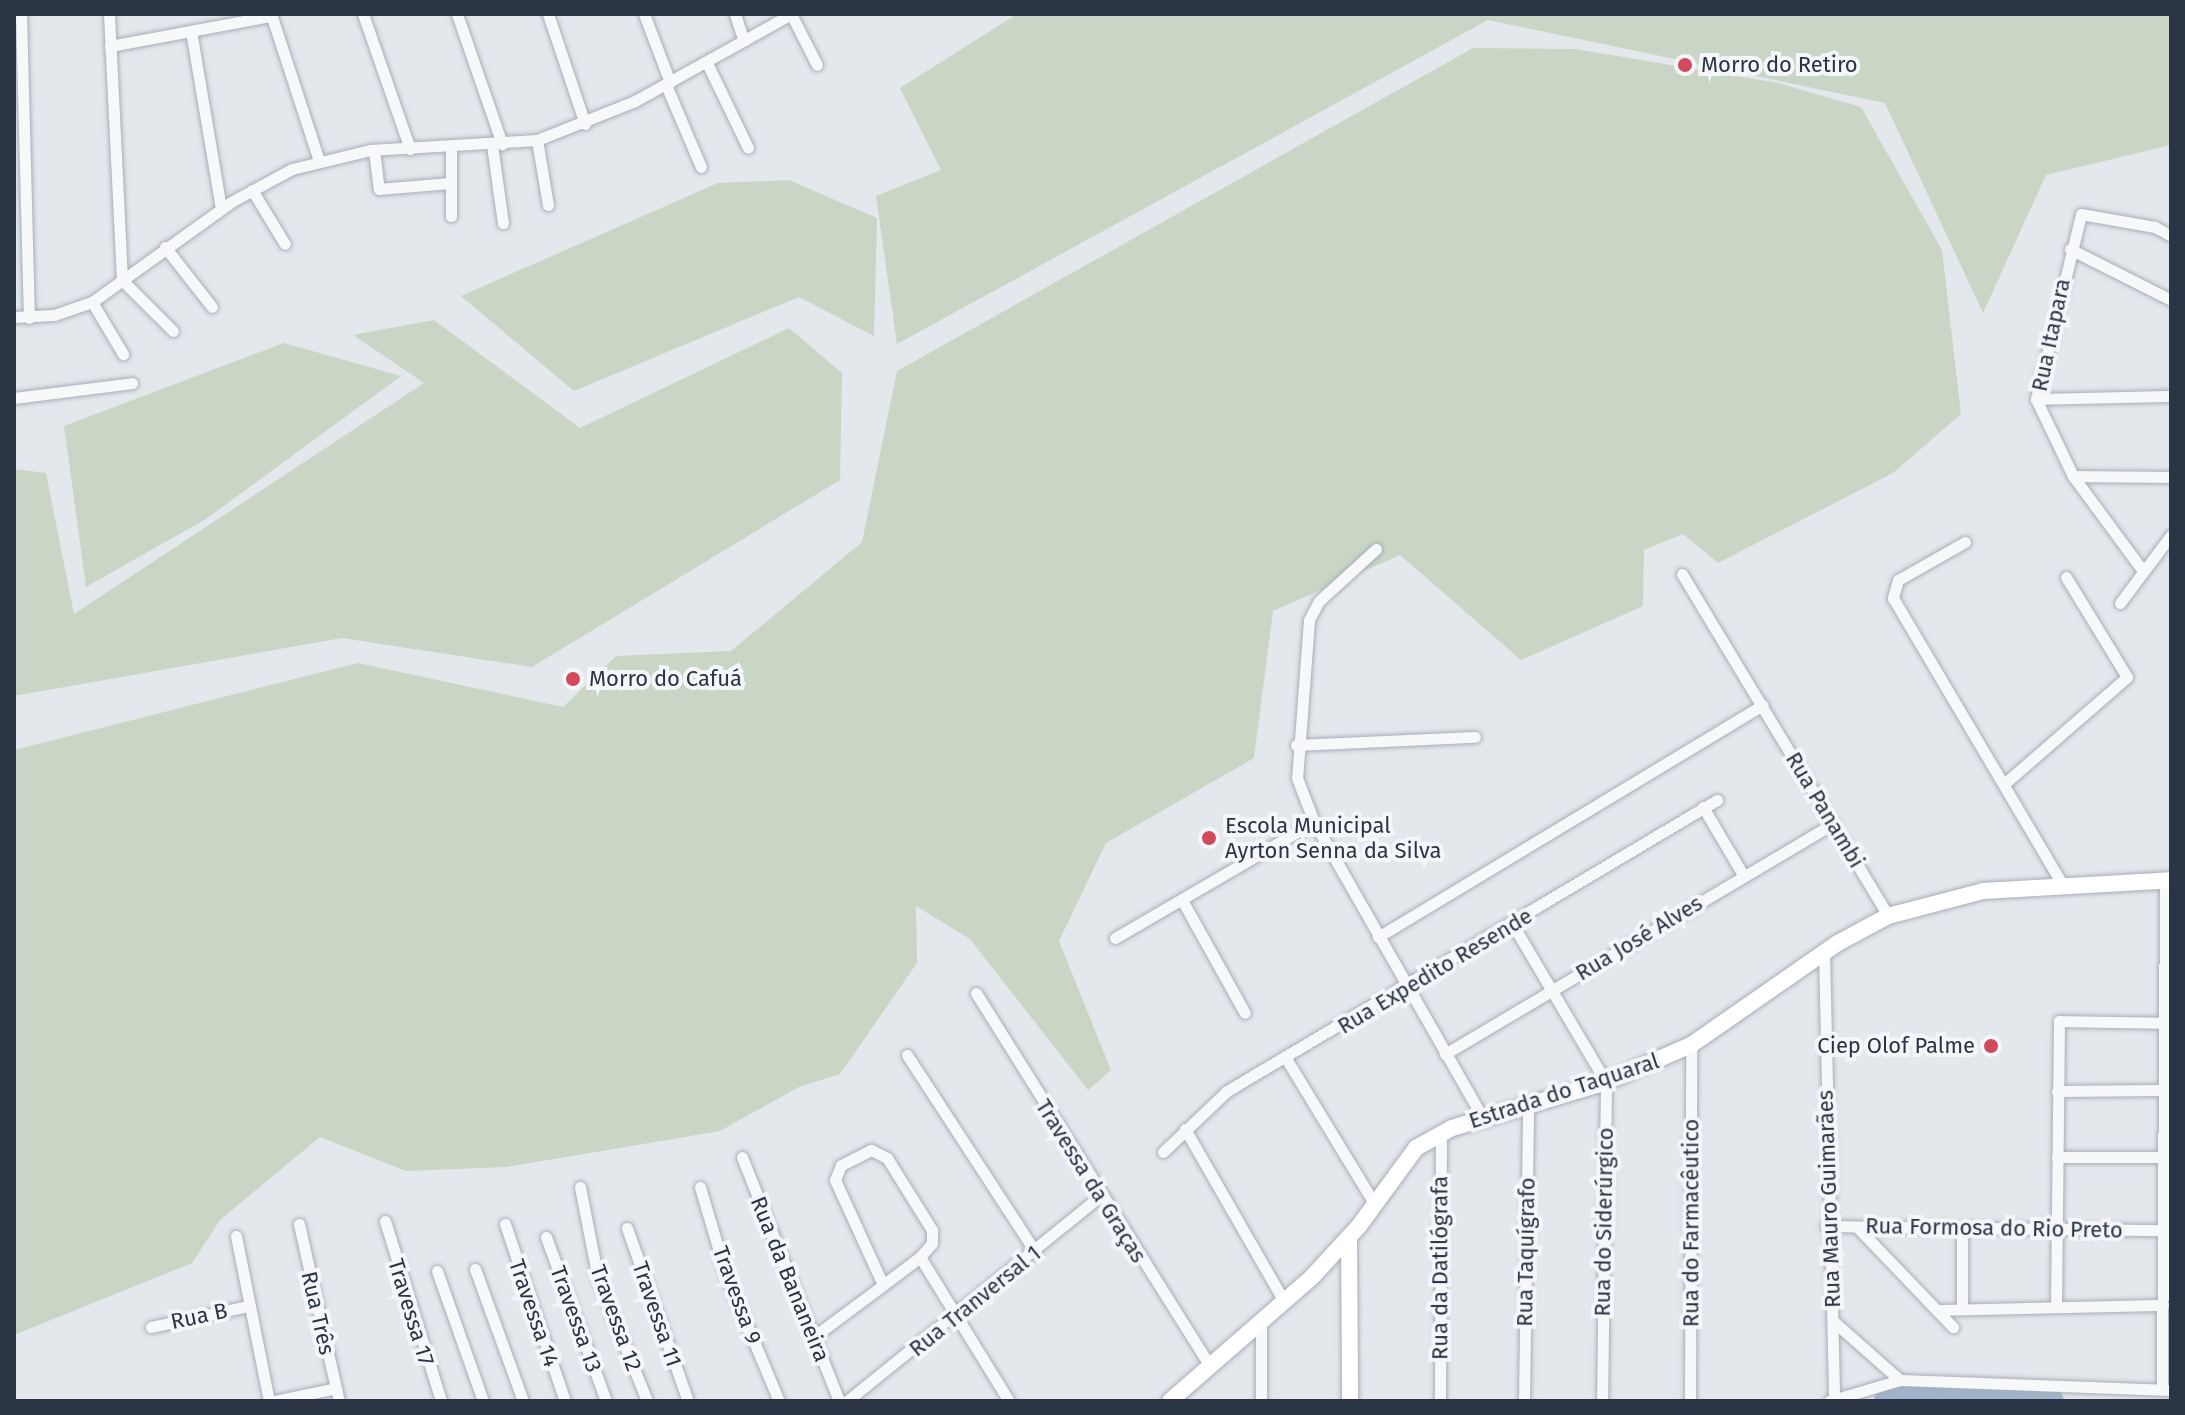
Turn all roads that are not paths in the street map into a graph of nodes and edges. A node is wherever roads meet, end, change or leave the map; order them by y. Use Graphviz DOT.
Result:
graph roads {
  1 [pos="21,14"];
  2 [pos="109,14"];
  3 [pos="363,14"];
  4 [pos="457,14"];
  5 [pos="548,14"];
  6 [pos="644,14"];
  7 [pos="735,14"];
  8 [pos="791,14"];
  9 [pos="271,15"];
  10 [pos="191,31"];
  11 [pos="744,41"];
  12 [pos="110,46"];
  13 [pos="707,63"];
  14 [pos="817,65"];
  15 [pos="668,84"];
  16 [pos="585,124"];
  17 [pos="537,140"];
  18 [pos="497,145"];
  19 [pos="748,148"];
  20 [pos="410,149"];
  21 [pos="451,149"];
  22 [pos="374,150"];
  23 [pos="319,161"];
  24 [pos="701,167"];
  25 [pos="450,183"];
  26 [pos="252,190"];
  27 [pos="548,205"];
  28 [pos="221,208"];
  29 [pos="451,216"];
  30 [pos="503,223"];
  31 [pos="2171,236"];
  32 [pos="285,244"];
  33 [pos="165,247"];
  34 [pos="2070,249"];
  35 [pos="122,280"];
  36 [pos="2171,300"];
  37 [pos="92,302"];
  38 [pos="212,307"];
  39 [pos="14,317"];
  40 [pos="29,318"];
  41 [pos="173,331"];
  42 [pos="123,354"];
  43 [pos="132,383"];
  44 [pos="2171,396"];
  45 [pos="14,398"];
  46 [pos="2036,399"];
  47 [pos="2073,476"];
  48 [pos="2171,477"];
  49 [pos="2171,535"];
  50 [pos="1965,542"];
  51 [pos="1376,549"];
  52 [pos="2143,571"];
  53 [pos="1682,574"];
  54 [pos="2066,577"];
  55 [pos="2120,603"];
  56 [pos="1762,705"];
  57 [pos="1475,737"];
  58 [pos="1296,745"];
  59 [pos="2004,784"];
  60 [pos="1717,800"];
  61 [pos="1703,807"];
  62 [pos="1314,822"];
  63 [pos="1833,824"];
  64 [pos="1743,875"];
  65 [pos="2168,880"];
  66 [pos="2063,885"];
  67 [pos="1182,900"];
  68 [pos="1888,916"];
  69 [pos="1513,925"];
  70 [pos="1378,937"];
  71 [pos="1115,938"];
  72 [pos="1824,952"];
  73 [pos="2168,960"];
  74 [pos="1407,989"];
  75 [pos="1553,990"];
  76 [pos="976,993"];
  77 [pos="1245,1013"];
  78 [pos="2168,1023"];
  79 [pos="1691,1045"];
  80 [pos="1445,1054"];
  81 [pos="907,1055"];
  82 [pos="1287,1060"];
  83 [pos="1606,1082"];
  84 [pos="2161,1090"];
  85 [pos="2057,1091"];
  86 [pos="1528,1103"];
  87 [pos="2167,1107"];
  88 [pos="1482,1116"];
  89 [pos="1185,1129"];
  90 [pos="1441,1134"];
  91 [pos="1163,1152"];
  92 [pos="742,1157"];
  93 [pos="2057,1157"];
  94 [pos="2160,1157"];
  95 [pos="580,1187"];
  96 [pos="700,1187"];
  97 [pos="1099,1197"];
  98 [pos="1374,1203"];
  99 [pos="385,1221"];
  100 [pos="299,1224"];
  101 [pos="505,1224"];
  102 [pos="1826,1226"];
  103 [pos="1857,1227"];
  104 [pos="627,1228"];
  105 [pos="1962,1230"];
  106 [pos="2058,1230"];
  107 [pos="2161,1230"];
  108 [pos="236,1236"];
  109 [pos="546,1237"];
  110 [pos="1349,1239"];
  111 [pos="1036,1253"];
  112 [pos="920,1257"];
  113 [pos="475,1269"];
  114 [pos="437,1271"];
  115 [pos="883,1285"];
  116 [pos="1284,1301"];
  117 [pos="2163,1305"];
  118 [pos="248,1306"];
  119 [pos="2056,1307"];
  120 [pos="1962,1308"];
  121 [pos="1937,1310"];
  122 [pos="955,1318"];
  123 [pos="1833,1321"];
  124 [pos="1261,1322"];
  125 [pos="151,1327"];
  126 [pos="1953,1327"];
  127 [pos="812,1338"];
  128 [pos="1210,1366"];
  129 [pos="1900,1380"];
  130 [pos="336,1388"];
  131 [pos="2167,1390"];
  132 [pos="1184,1395"];
  133 [pos="1831,1400"];
  134 [pos="272,1401"];
  135 [pos="339,1401"];
  136 [pos="441,1401"];
  137 [pos="483,1401"];
  138 [pos="523,1401"];
  139 [pos="565,1401"];
  140 [pos="606,1401"];
  141 [pos="647,1401"];
  142 [pos="688,1401"];
  143 [pos="779,1401"];
  144 [pos="839,1401"];
  145 [pos="847,1401"];
  146 [pos="1009,1401"];
  147 [pos="1170,1401"];
  148 [pos="1261,1401"];
  149 [pos="1350,1401"];
  150 [pos="1440,1401"];
  151 [pos="1524,1401"];
  152 [pos="1602,1401"];
  153 [pos="1690,1401"];
  1 -- 40 [label="street"];
  2 -- 12 [label="street"];
  3 -- 20 [label="street"];
  4 -- 18 [label="street"];
  5 -- 16 [label="street"];
  6 -- 15 [label="street"];
  7 -- 11 [label="street"];
  8 -- 11 [label="street"];
  8 -- 14 [label="street"];
  9 -- 10 [label="street"];
  9 -- 23 [label="street"];
  10 -- 12 [label="street"];
  10 -- 28 [label="street"];
  11 -- 13 [label="street"];
  12 -- 35 [label="street"];
  13 -- 15 [label="street"];
  13 -- 19 [label="street"];
  15 -- 16 [label="street"];
  15 -- 24 [label="street"];
  16 -- 17 [label="street"];
  17 -- 18 [label="street"];
  17 -- 27 [label="street"];
  18 -- 21 [label="street"];
  18 -- 30 [label="street"];
  20 -- 21 [label="street"];
  20 -- 22 [label="street"];
  21 -- 25 [label="street"];
  22 -- 23 [label="street"];
  22 -- 25 [label="street"];
  23 -- 26 [label="street"];
  25 -- 29 [label="street"];
  26 -- 28 [label="street"];
  26 -- 32 [label="street"];
  28 -- 33 [label="street"];
  31 -- 34 [label="street, Rua Itapara"];
  33 -- 35 [label="street"];
  33 -- 38 [label="street"];
  34 -- 36 [label="street"];
  34 -- 46 [label="street, Rua Itapara"];
  35 -- 37 [label="street"];
  35 -- 41 [label="street"];
  37 -- 40 [label="street"];
  37 -- 42 [label="street"];
  39 -- 40 [label="street"];
  43 -- 45 [label="street"];
  44 -- 46 [label="street"];
  46 -- 47 [label="street, Rua Itapara"];
  47 -- 48 [label="street"];
  47 -- 52 [label="street, Rua Itapara"];
  49 -- 52 [label="street"];
  50 -- 59 [label="street"];
  51 -- 58 [label="street"];
  52 -- 55 [label="street"];
  53 -- 56 [label="street, Rua Panambi"];
  54 -- 59 [label="street"];
  56 -- 63 [label="street, Rua Panambi"];
  56 -- 70 [label="street"];
  57 -- 58 [label="street"];
  58 -- 62 [label="street"];
  59 -- 66 [label="street"];
  60 -- 61 [label="street, Rua Expedito Resende"];
  61 -- 64 [label="street"];
  61 -- 69 [label="street, Rua Expedito Resende"];
  62 -- 67 [label="street"];
  62 -- 70 [label="street"];
  63 -- 64 [label="street, Rua José Alves"];
  63 -- 68 [label="street, Rua Panambi"];
  64 -- 75 [label="street, Rua José Alves"];
  65 -- 66 [label="street, Estrada do Taquaral"];
  65 -- 73 [label="street"];
  66 -- 68 [label="street, Estrada do Taquaral"];
  67 -- 71 [label="street"];
  67 -- 77 [label="street"];
  68 -- 72 [label="street, Estrada do Taquaral"];
  69 -- 74 [label="street, Rua Expedito Resende"];
  69 -- 75 [label="street"];
  70 -- 74 [label="street"];
  72 -- 79 [label="street, Estrada do Taquaral"];
  72 -- 102 [label="street, Rua Mauro Guimarães"];
  73 -- 78 [label="street"];
  74 -- 80 [label="street"];
  74 -- 82 [label="street, Rua Expedito Resende"];
  75 -- 80 [label="street, Rua José Alves"];
  75 -- 83 [label="street"];
  76 -- 97 [label="street, Travessa da Graças"];
  78 -- 84 [label="street"];
  78 -- 85 [label="street"];
  79 -- 83 [label="street, Estrada do Taquaral"];
  79 -- 153 [label="street, Rua do Farmacêutico"];
  80 -- 88 [label="street"];
  81 -- 111 [label="street"];
  82 -- 89 [label="street, Rua Expedito Resende"];
  82 -- 98 [label="street"];
  83 -- 86 [label="street, Estrada do Taquaral"];
  83 -- 152 [label="street, Rua do Siderúrgico"];
  84 -- 85 [label="street"];
  84 -- 87 [label="street"];
  85 -- 93 [label="street"];
  86 -- 88 [label="street, Estrada do Taquaral"];
  86 -- 151 [label="street, Rua Taquígrafo"];
  87 -- 94 [label="street"];
  88 -- 90 [label="street, Estrada do Taquaral"];
  89 -- 91 [label="street, Rua Expedito Resende"];
  89 -- 116 [label="street"];
  90 -- 98 [label="street, Estrada do Taquaral"];
  90 -- 150 [label="street, Rua da Datilógrafa"];
  92 -- 127 [label="street, Rua da Bananeira"];
  93 -- 94 [label="street"];
  93 -- 106 [label="street"];
  94 -- 107 [label="street"];
  95 -- 141 [label="street, Travessa 12"];
  96 -- 143 [label="street, Travessa 9"];
  97 -- 111 [label="street, Rua Tranversal 1"];
  97 -- 128 [label="street, Travessa da Graças"];
  98 -- 110 [label="street, Estrada do Taquaral"];
  99 -- 136 [label="street, Travessa 17"];
  100 -- 130 [label="street, Rua Três"];
  101 -- 139 [label="street, Travessa 14"];
  102 -- 103 [label="street, Rua Formosa do Rio Preto"];
  102 -- 123 [label="street, Rua Mauro Guimarães"];
  103 -- 105 [label="street, Rua Formosa do Rio Preto"];
  103 -- 121 [label="street"];
  104 -- 142 [label="street, Travessa 11"];
  105 -- 106 [label="street, Rua Formosa do Rio Preto"];
  105 -- 120 [label="street"];
  106 -- 107 [label="street, Rua Formosa do Rio Preto"];
  106 -- 119 [label="street"];
  107 -- 117 [label="street"];
  108 -- 118 [label="street"];
  109 -- 140 [label="street, Travessa 13"];
  110 -- 116 [label="street, Estrada do Taquaral"];
  110 -- 149 [label="street"];
  111 -- 122 [label="street, Rua Tranversal 1"];
  112 -- 115 [label="street"];
  112 -- 115 [label="street"];
  112 -- 122 [label="street"];
  113 -- 138 [label="street"];
  114 -- 137 [label="street"];
  115 -- 127 [label="street"];
  116 -- 124 [label="street, Estrada do Taquaral"];
  117 -- 119 [label="street"];
  117 -- 131 [label="street"];
  118 -- 125 [label="street, Rua B"];
  118 -- 134 [label="street"];
  119 -- 120 [label="street"];
  120 -- 121 [label="street"];
  121 -- 126 [label="street"];
  122 -- 145 [label="street, Rua Tranversal 1"];
  122 -- 146 [label="street"];
  123 -- 129 [label="street"];
  123 -- 133 [label="street, Rua Mauro Guimarães"];
  124 -- 128 [label="street, Estrada do Taquaral"];
  124 -- 148 [label="street"];
  127 -- 144 [label="street, Rua da Bananeira"];
  128 -- 132 [label="street, Estrada do Taquaral"];
  129 -- 131 [label="street"];
  129 -- 133 [label="street"];
  130 -- 134 [label="street"];
  130 -- 135 [label="street, Rua Três"];
  132 -- 147 [label="street, Estrada do Taquaral"];
}
